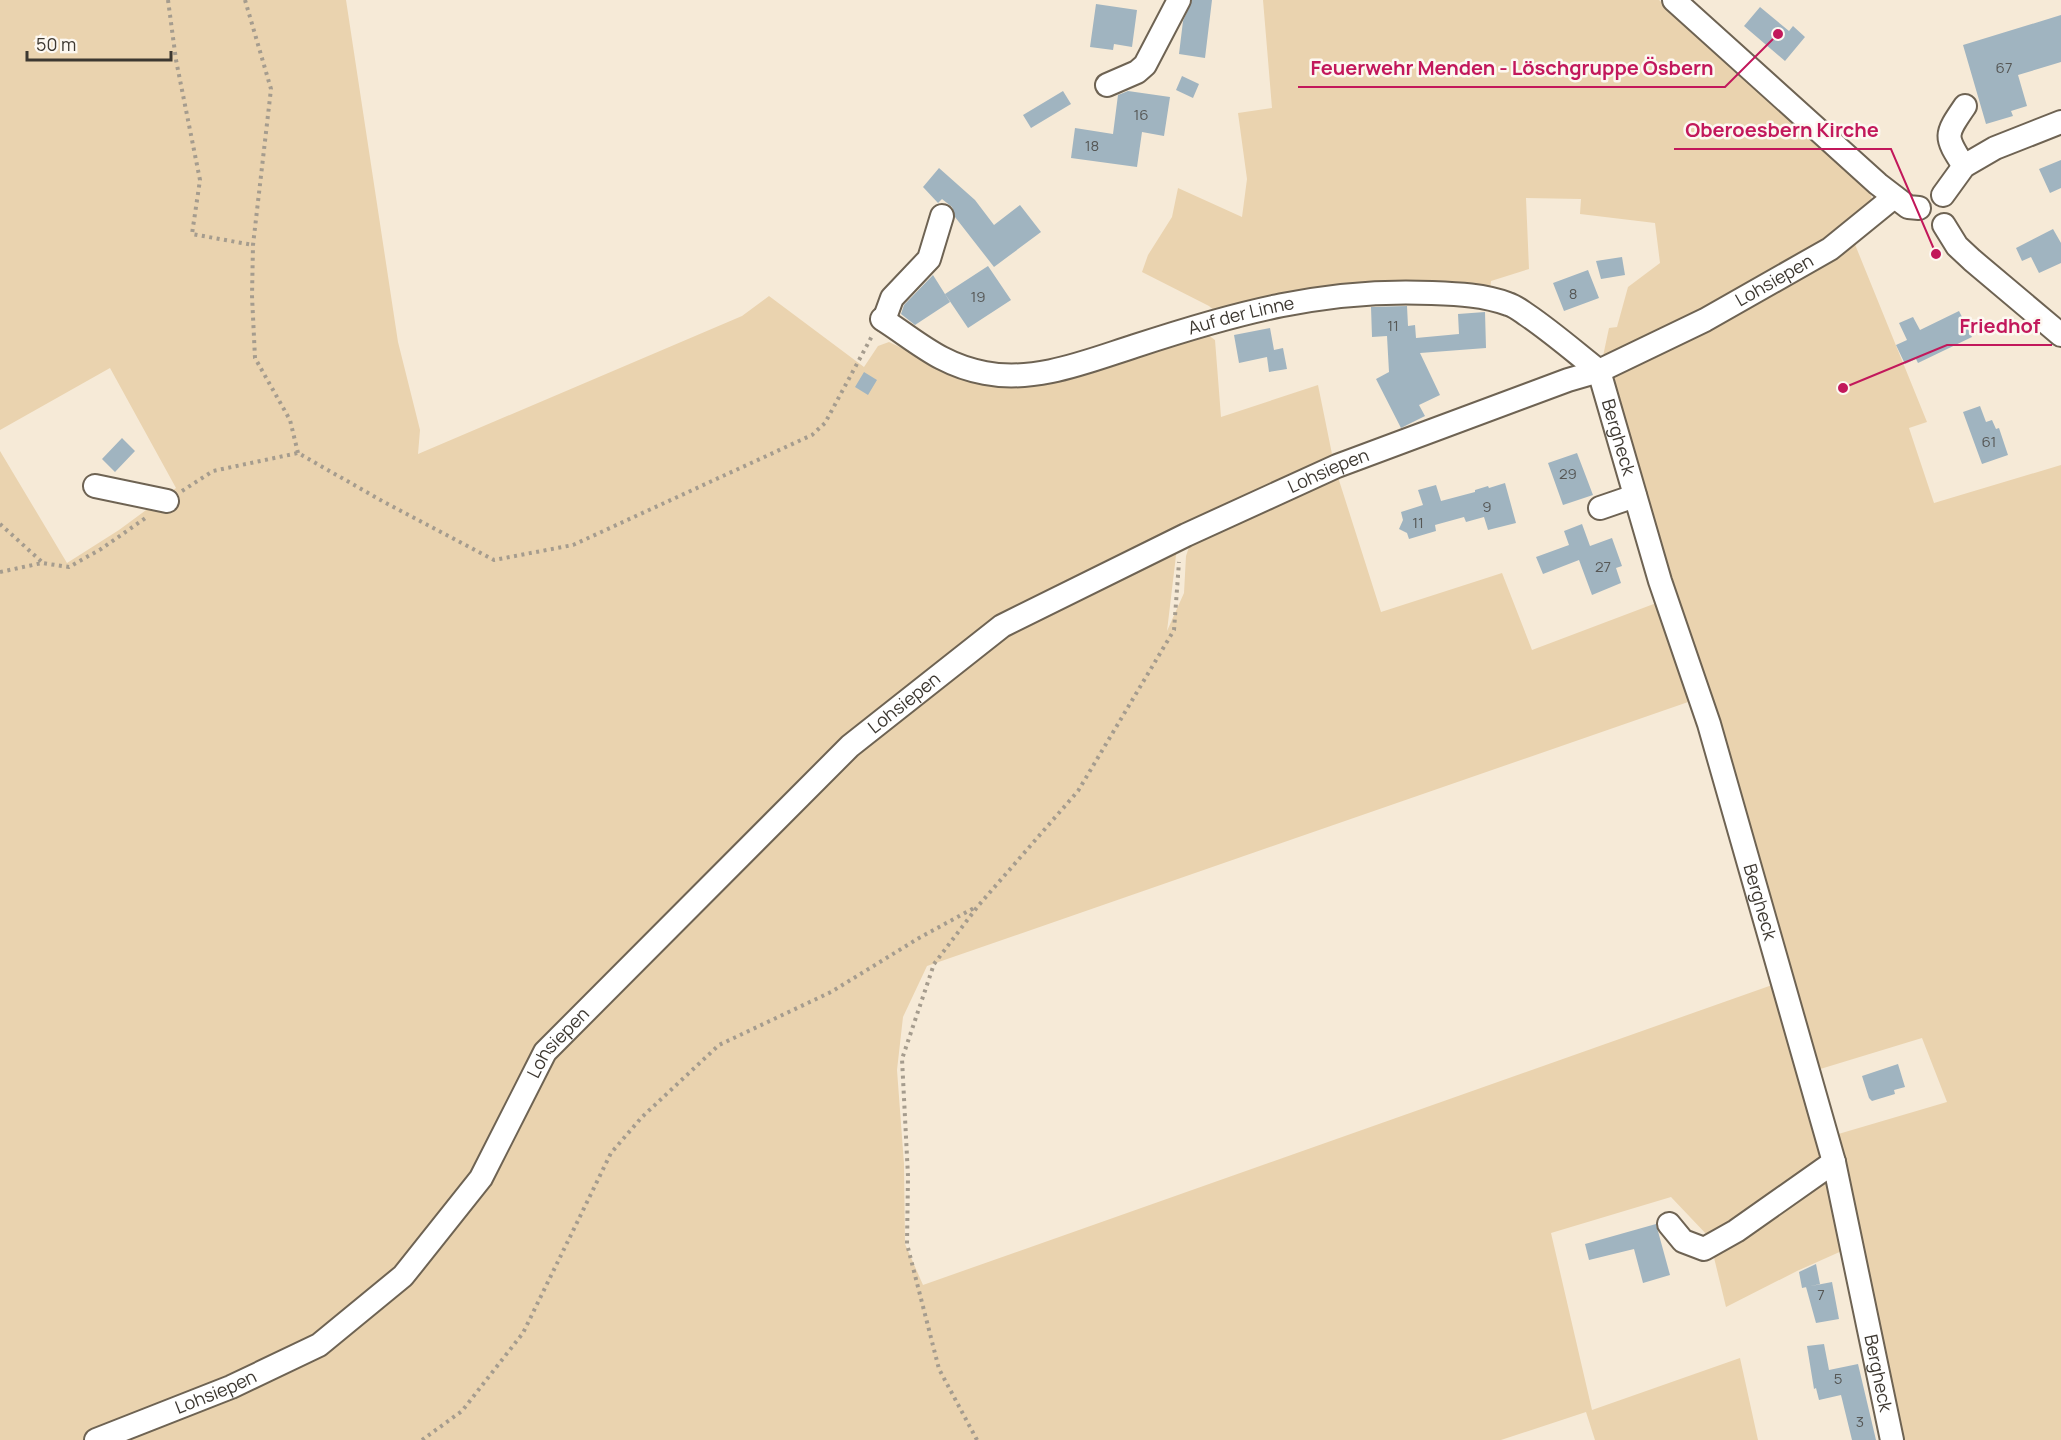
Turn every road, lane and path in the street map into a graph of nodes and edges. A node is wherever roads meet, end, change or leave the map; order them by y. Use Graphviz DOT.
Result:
graph roads {
  1 [pos="168,0"];
  2 [pos="245,0"];
  3 [pos="1179,0"];
  4 [pos="1674,0"];
  5 [pos="1107,85"];
  6 [pos="1965,106"];
  7 [pos="2061,122"];
  8 [pos="1964,166"];
  9 [pos="1943,195"];
  10 [pos="1894,197"];
  11 [pos="1919,208"];
  12 [pos="942,216"];
  13 [pos="1944,225"];
  14 [pos="253,244"];
  15 [pos="883,320"];
  16 [pos="2061,335"];
  17 [pos="1599,371"];
  18 [pos="298,453"];
  19 [pos="95,486"];
  20 [pos="1635,496"];
  21 [pos="167,501"];
  22 [pos="1600,508"];
  23 [pos="0,524"];
  24 [pos="1186,535"];
  25 [pos="42,563"];
  26 [pos="0,572"];
  27 [pos="978,906"];
  28 [pos="1834,1162"];
  29 [pos="1669,1224"];
  30 [pos="96,1440"];
  31 [pos="422,1440"];
  32 [pos="977,1440"];
  33 [pos="1892,1440"];
  1 -- 14 [label="path"];
  2 -- 14 [label="path"];
  3 -- 5 [label="street"];
  4 -- 10 [label="street"];
  6 -- 8 [label="street"];
  7 -- 8 [label="street"];
  8 -- 9 [label="street"];
  9 -- 11 [label="street"];
  9 -- 13 [label="street"];
  10 -- 11 [label="street"];
  10 -- 17 [label="street, Lohsiepen"];
  11 -- 13 [label="street"];
  12 -- 15 [label="street"];
  13 -- 16 [label="street"];
  14 -- 18 [label="path"];
  15 -- 17 [label="street, Auf der Linne"];
  15 -- 18 [label="path"];
  17 -- 20 [label="street, Bergheck"];
  17 -- 24 [label="street, Lohsiepen"];
  18 -- 21 [label="path"];
  19 -- 21 [label="street"];
  20 -- 22 [label="street"];
  20 -- 28 [label="street, Bergheck"];
  21 -- 25 [label="path"];
  23 -- 25 [label="path"];
  24 -- 27 [label="path"];
  24 -- 30 [label="street, Lohsiepen"];
  25 -- 26 [label="path"];
  27 -- 31 [label="path"];
  27 -- 32 [label="path"];
  28 -- 29 [label="street"];
  28 -- 33 [label="street, Bergheck"];
}
